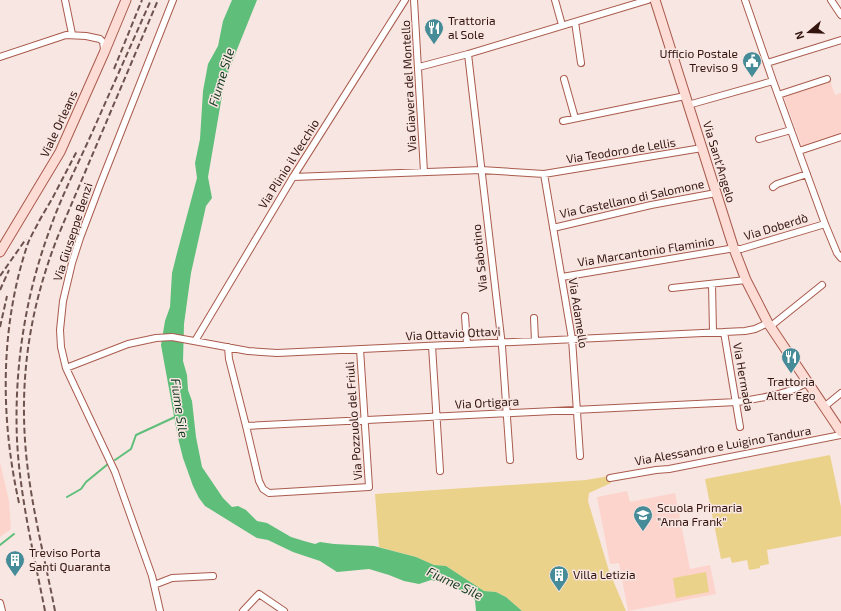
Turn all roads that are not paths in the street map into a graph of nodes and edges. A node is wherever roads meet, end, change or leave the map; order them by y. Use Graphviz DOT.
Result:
graph roads {
  1 [pos="65,0"];
  2 [pos="126,0"];
  3 [pos="173,0"];
  4 [pos="405,0"];
  5 [pos="414,0"];
  6 [pos="555,0"];
  7 [pos="648,0"];
  8 [pos="655,0"];
  9 [pos="745,0"];
  10 [pos="831,0"];
  11 [pos="841,15"];
  12 [pos="575,22"];
  13 [pos="562,25"];
  14 [pos="114,28"];
  15 [pos="72,34"];
  16 [pos="100,39"];
  17 [pos="841,40"];
  18 [pos="104,53"];
  19 [pos="468,54"];
  20 [pos="0,57"];
  21 [pos="581,63"];
  22 [pos="767,63"];
  23 [pos="419,67"];
  24 [pos="564,79"];
  25 [pos="827,79"];
  26 [pos="773,81"];
  27 [pos="778,95"];
  28 [pos="685,96"];
  29 [pos="688,106"];
  30 [pos="575,118"];
  31 [pos="563,121"];
  32 [pos="791,130"];
  33 [pos="841,137"];
  34 [pos="759,139"];
  35 [pos="702,148"];
  36 [pos="798,151"];
  37 [pos="481,170"];
  38 [pos="424,172"];
  39 [pos="544,174"];
  40 [pos="807,174"];
  41 [pos="293,177"];
  42 [pos="773,187"];
  43 [pos="716,193"];
  44 [pos="825,224"];
  45 [pos="553,228"];
  46 [pos="841,243"];
  47 [pos="834,247"];
  48 [pos="734,249"];
  49 [pos="0,252"];
  50 [pos="841,258"];
  51 [pos="562,277"];
  52 [pos="746,280"];
  53 [pos="712,284"];
  54 [pos="822,285"];
  55 [pos="672,288"];
  56 [pos="465,316"];
  57 [pos="534,318"];
  58 [pos="769,324"];
  59 [pos="713,332"];
  60 [pos="724,332"];
  61 [pos="572,339"];
  62 [pos="195,341"];
  63 [pos="535,341"];
  64 [pos="501,342"];
  65 [pos="467,344"];
  66 [pos="432,346"];
  67 [pos="228,347"];
  68 [pos="360,349"];
  69 [pos="66,368"];
  70 [pos="808,382"];
  71 [pos="841,393"];
  72 [pos="736,402"];
  73 [pos="824,407"];
  74 [pos="578,410"];
  75 [pos="508,413"];
  76 [pos="437,417"];
  77 [pos="841,417"];
  78 [pos="831,418"];
  79 [pos="365,420"];
  80 [pos="246,426"];
  81 [pos="740,427"];
  82 [pos="841,434"];
  83 [pos="580,456"];
  84 [pos="510,460"];
  85 [pos="440,471"];
  86 [pos="610,478"];
  87 [pos="213,576"];
  88 [pos="154,585"];
  89 [pos="0,603"];
  90 [pos="2,611"];
  91 [pos="160,611"];
  92 [pos="243,611"];
  93 [pos="284,611"];
  1 -- 15 [label="street"];
  2 -- 14 [label="street, Viale Orleans"];
  3 -- 69 [label="street, Via Giuseppe Benzi"];
  4 -- 41 [label="street, Via Plinio il Vecchio"];
  5 -- 23 [label="street, Via Giavera del Montello"];
  6 -- 13 [label="street"];
  7 -- 12 [label="street"];
  8 -- 28 [label="street, Via Sant'Angelo"];
  9 -- 22 [label="street"];
  10 -- 11 [label="street"];
  12 -- 13 [label="street"];
  12 -- 21 [label="street"];
  13 -- 19 [label="street"];
  14 -- 16 [label="street"];
  14 -- 18 [label="street, Viale Orleans"];
  15 -- 16 [label="street"];
  15 -- 20 [label="street"];
  16 -- 18 [label="street"];
  17 -- 22 [label="street"];
  18 -- 49 [label="street, Viale Orleans"];
  19 -- 23 [label="street"];
  19 -- 37 [label="street, Via Sabotino"];
  22 -- 26 [label="street"];
  23 -- 38 [label="street, Via Giavera del Montello"];
  24 -- 30 [label="street"];
  25 -- 27 [label="street"];
  26 -- 27 [label="street"];
  26 -- 29 [label="street"];
  27 -- 32 [label="street"];
  28 -- 29 [label="street, Via Sant'Angelo"];
  28 -- 30 [label="street"];
  29 -- 35 [label="street, Via Sant'Angelo"];
  30 -- 31 [label="street"];
  32 -- 34 [label="street"];
  32 -- 36 [label="street"];
  33 -- 36 [label="street"];
  35 -- 39 [label="street, Via Teodoro de Lellis"];
  35 -- 43 [label="street, Via Sant'Angelo"];
  36 -- 40 [label="street"];
  37 -- 38 [label="street"];
  37 -- 39 [label="street"];
  37 -- 64 [label="street, Via Sabotino"];
  38 -- 41 [label="street"];
  39 -- 45 [label="street, Via Adamello"];
  40 -- 42 [label="street"];
  40 -- 44 [label="street"];
  41 -- 62 [label="street, Via Plinio il Vecchio"];
  43 -- 45 [label="street, Via Castellano di Salomone"];
  43 -- 48 [label="street, Via Sant'Angelo"];
  44 -- 47 [label="street"];
  44 -- 48 [label="street, Via Doberdò"];
  45 -- 51 [label="street, Via Adamello"];
  46 -- 47 [label="street"];
  47 -- 50 [label="street"];
  48 -- 51 [label="street, Via Marcantonio Flaminio"];
  48 -- 52 [label="street, Via Sant'Angelo"];
  51 -- 61 [label="street, Via Adamello"];
  52 -- 53 [label="street"];
  52 -- 58 [label="street, Via Sant'Angelo"];
  53 -- 55 [label="street"];
  53 -- 59 [label="street"];
  54 -- 58 [label="street"];
  56 -- 65 [label="street"];
  57 -- 63 [label="street"];
  58 -- 60 [label="street, Via Ottavio Ottavi"];
  58 -- 70 [label="street, Via Sant'Angelo"];
  59 -- 60 [label="street, Via Ottavio Ottavi"];
  59 -- 61 [label="street, Via Ottavio Ottavi"];
  60 -- 72 [label="street, Via Hermada"];
  61 -- 63 [label="street, Via Ottavio Ottavi"];
  61 -- 74 [label="street, Via Adamello"];
  62 -- 67 [label="street, Via Ottavio Ottavi"];
  62 -- 69 [label="street, Via Ottavio Ottavi"];
  63 -- 64 [label="street, Via Ottavio Ottavi"];
  64 -- 65 [label="street, Via Ottavio Ottavi"];
  64 -- 75 [label="street, Via Sabotino"];
  65 -- 66 [label="street, Via Ottavio Ottavi"];
  66 -- 68 [label="street, Via Ottavio Ottavi"];
  66 -- 76 [label="street"];
  67 -- 68 [label="street, Via Ottavio Ottavi"];
  67 -- 80 [label="street"];
  68 -- 79 [label="street, Via Pozzuolo del Friuli"];
  69 -- 88 [label="street, Via Giuseppe Benzi"];
  70 -- 72 [label="street, Via Ortigara"];
  70 -- 73 [label="street, Via Sant'Angelo"];
  71 -- 73 [label="street"];
  72 -- 74 [label="street, Via Ortigara"];
  72 -- 81 [label="street, Via Hermada"];
  73 -- 78 [label="street, Via Sant'Angelo"];
  74 -- 75 [label="street, Via Ortigara"];
  74 -- 83 [label="street, Via Adamello"];
  75 -- 76 [label="street, Via Ortigara"];
  75 -- 84 [label="street, Via Sabotino"];
  76 -- 79 [label="street, Via Ortigara"];
  76 -- 85 [label="street"];
  77 -- 78 [label="street"];
  78 -- 82 [label="street, Via Sant'Angelo"];
  79 -- 80 [label="street, Via Ortigara"];
  79 -- 80 [label="street, Via Pozzuolo del Friuli"];
  82 -- 86 [label="street, Via Alessandro e Luigino Tandura"];
  87 -- 88 [label="street"];
  88 -- 91 [label="street, Via Giuseppe Benzi"];
  89 -- 90 [label="street"];
  92 -- 93 [label="street"];
}
